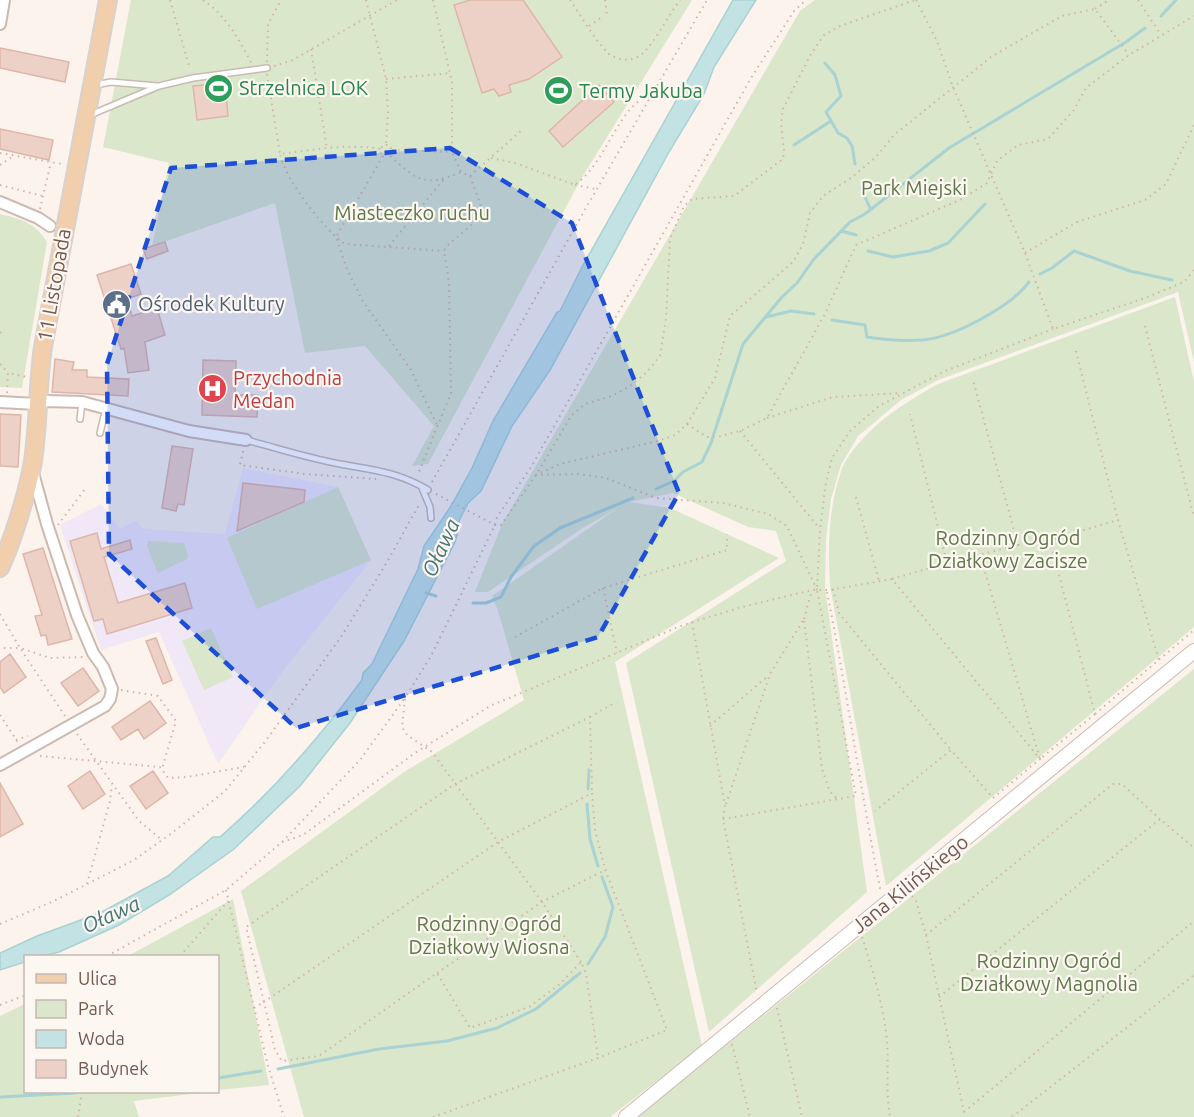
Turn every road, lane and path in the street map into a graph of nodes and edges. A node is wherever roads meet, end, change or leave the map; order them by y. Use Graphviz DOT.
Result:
graph roads {
  1 [pos="4,0"];
  2 [pos="108,0"];
  3 [pos="171,0"];
  4 [pos="203,0"];
  5 [pos="281,0"];
  6 [pos="366,0"];
  7 [pos="397,0"];
  8 [pos="433,0"];
  9 [pos="570,0"];
  10 [pos="605,0"];
  11 [pos="680,0"];
  12 [pos="707,0"];
  13 [pos="806,0"];
  14 [pos="916,0"];
  15 [pos="1109,0"];
  16 [pos="1138,0"];
  17 [pos="1095,9"];
  18 [pos="607,15"];
  19 [pos="369,16"];
  20 [pos="1194,16"];
  21 [pos="602,17"];
  22 [pos="0,24"];
  23 [pos="588,26"];
  24 [pos="1162,35"];
  25 [pos="311,49"];
  26 [pos="1129,55"];
  27 [pos="267,68"];
  28 [pos="255,69"];
  29 [pos="451,73"];
  30 [pos="193,78"];
  31 [pos="386,79"];
  32 [pos="92,86"];
  33 [pos="159,86"];
  34 [pos="953,87"];
  35 [pos="657,88"];
  36 [pos="86,116"];
  37 [pos="1194,125"];
  38 [pos="523,129"];
  39 [pos="386,145"];
  40 [pos="327,149"];
  41 [pos="380,149"];
  42 [pos="391,150"];
  43 [pos="452,152"];
  44 [pos="0,153"];
  45 [pos="280,154"];
  46 [pos="15,155"];
  47 [pos="389,155"];
  48 [pos="383,156"];
  49 [pos="491,158"];
  50 [pos="51,162"];
  51 [pos="0,165"];
  52 [pos="65,165"];
  53 [pos="461,172"];
  54 [pos="992,174"];
  55 [pos="470,176"];
  56 [pos="444,179"];
  57 [pos="0,185"];
  58 [pos="575,185"];
  59 [pos="597,189"];
  60 [pos="43,196"];
  61 [pos="0,202"];
  62 [pos="38,218"];
  63 [pos="50,226"];
  64 [pos="336,237"];
  65 [pos="389,246"];
  66 [pos="444,251"];
  67 [pos="1025,253"];
  68 [pos="1194,270"];
  69 [pos="1145,326"];
  70 [pos="1053,329"];
  71 [pos="1076,351"];
  72 [pos="0,364"];
  73 [pos="8,373"];
  74 [pos="27,378"];
  75 [pos="974,380"];
  76 [pos="903,392"];
  77 [pos="4,397"];
  78 [pos="82,402"];
  79 [pos="37,404"];
  80 [pos="106,408"];
  81 [pos="910,414"];
  82 [pos="767,418"];
  83 [pos="80,419"];
  84 [pos="687,424"];
  85 [pos="438,427"];
  86 [pos="740,430"];
  87 [pos="100,433"];
  88 [pos="246,440"];
  89 [pos="32,467"];
  90 [pos="536,475"];
  91 [pos="380,479"];
  92 [pos="414,482"];
  93 [pos="85,489"];
  94 [pos="426,492"];
  95 [pos="856,497"];
  96 [pos="1194,517"];
  97 [pos="431,518"];
  98 [pos="1118,520"];
  99 [pos="495,525"];
  100 [pos="58,526"];
  101 [pos="820,529"];
  102 [pos="728,534"];
  103 [pos="1050,540"];
  104 [pos="1018,545"];
  105 [pos="980,555"];
  106 [pos="947,563"];
  107 [pos="0,568"];
  108 [pos="892,579"];
  109 [pos="879,581"];
  110 [pos="603,588"];
  111 [pos="833,589"];
  112 [pos="812,590"];
  113 [pos="817,590"];
  114 [pos="826,590"];
  115 [pos="0,614"];
  116 [pos="804,620"];
  117 [pos="692,622"];
  118 [pos="1194,630"];
  119 [pos="515,637"];
  120 [pos="0,648"];
  121 [pos="20,648"];
  122 [pos="1194,651"];
  123 [pos="617,652"];
  124 [pos="83,657"];
  125 [pos="1159,660"];
  126 [pos="770,674"];
  127 [pos="1165,675"];
  128 [pos="405,698"];
  129 [pos="616,702"];
  130 [pos="1095,714"];
  131 [pos="0,715"];
  132 [pos="590,717"];
  133 [pos="71,726"];
  134 [pos="710,726"];
  135 [pos="21,746"];
  136 [pos="425,747"];
  137 [pos="951,750"];
  138 [pos="37,756"];
  139 [pos="1040,759"];
  140 [pos="95,760"];
  141 [pos="0,765"];
  142 [pos="245,767"];
  143 [pos="455,784"];
  144 [pos="112,785"];
  145 [pos="592,793"];
  146 [pos="838,799"];
  147 [pos="725,806"];
  148 [pos="875,811"];
  149 [pos="723,819"];
  150 [pos="1160,819"];
  151 [pos="162,840"];
  152 [pos="282,842"];
  153 [pos="498,842"];
  154 [pos="1194,848"];
  155 [pos="605,870"];
  156 [pos="86,885"];
  157 [pos="226,890"];
  158 [pos="908,895"];
  159 [pos="228,901"];
  160 [pos="542,902"];
  161 [pos="888,903"];
  162 [pos="1194,921"];
  163 [pos="0,924"];
  164 [pos="859,926"];
  165 [pos="926,935"];
  166 [pos="111,955"];
  167 [pos="182,955"];
  168 [pos="581,962"];
  169 [pos="436,973"];
  170 [pos="1194,975"];
  171 [pos="24,996"];
  172 [pos="774,996"];
  173 [pos="939,997"];
  174 [pos="264,1002"];
  175 [pos="0,1005"];
  176 [pos="254,1008"];
  177 [pos="760,1008"];
  178 [pos="729,1032"];
  179 [pos="598,1058"];
  180 [pos="81,1093"];
  181 [pos="964,1112"];
  182 [pos="78,1117"];
  183 [pos="284,1117"];
  184 [pos="433,1117"];
  185 [pos="626,1117"];
  186 [pos="750,1117"];
  187 [pos="802,1117"];
  188 [pos="890,1117"];
  189 [pos="965,1117"];
  190 [pos="1012,1117"];
  1 -- 22 [label="street"];
  2 -- 32 [label="main road, 11 Listopada"];
  3 -- 30 [label="path"];
  4 -- 28 [label="path"];
  5 -- 27 [label="path"];
  6 -- 19 [label="path"];
  7 -- 19 [label="path"];
  8 -- 29 [label="path"];
  9 -- 23 [label="path"];
  10 -- 18 [label="path"];
  11 -- 23 [label="path"];
  12 -- 35 [label="path"];
  13 -- 99 [label="path"];
  14 -- 34 [label="path"];
  14 -- 90 [label="path"];
  15 -- 17 [label="path"];
  16 -- 24 [label="path"];
  17 -- 26 [label="path"];
  17 -- 34 [label="path"];
  19 -- 25 [label="path"];
  19 -- 31 [label="path"];
  20 -- 24 [label="path"];
  21 -- 23 [label="path"];
  24 -- 26 [label="path"];
  25 -- 27 [label="path"];
  25 -- 40 [label="path"];
  26 -- 54 [label="path"];
  27 -- 28 [label="lane"];
  27 -- 45 [label="path"];
  28 -- 30 [label="lane"];
  29 -- 31 [label="path"];
  29 -- 43 [label="path"];
  30 -- 33 [label="lane"];
  31 -- 39 [label="path"];
  32 -- 33 [label="lane"];
  32 -- 36 [label="main road, 11 Listopada"];
  33 -- 36 [label="lane"];
  34 -- 54 [label="path"];
  34 -- 84 [label="path"];
  35 -- 58 [label="path"];
  35 -- 59 [label="path"];
  36 -- 79 [label="main road, 11 Listopada"];
  37 -- 67 [label="path"];
  38 -- 49 [label="path"];
  39 -- 41 [label="path"];
  39 -- 42 [label="path"];
  40 -- 41 [label="path"];
  40 -- 45 [label="path"];
  41 -- 48 [label="path"];
  42 -- 43 [label="path"];
  42 -- 47 [label="path"];
  43 -- 53 [label="path"];
  44 -- 46 [label="path"];
  45 -- 64 [label="path"];
  46 -- 50 [label="path"];
  46 -- 51 [label="path"];
  47 -- 48 [label="path"];
  47 -- 56 [label="path"];
  48 -- 64 [label="path"];
  49 -- 55 [label="path"];
  49 -- 58 [label="path"];
  50 -- 52 [label="path"];
  50 -- 60 [label="path"];
  53 -- 55 [label="path"];
  53 -- 56 [label="path"];
  54 -- 67 [label="path"];
  54 -- 82 [label="path"];
  55 -- 66 [label="path"];
  56 -- 65 [label="path"];
  57 -- 60 [label="path"];
  58 -- 59 [label="path"];
  59 -- 94 [label="path"];
  60 -- 62 [label="path"];
  61 -- 62 [label="street, 11 Listopada"];
  62 -- 63 [label="street, 11 Listopada"];
  64 -- 65 [label="path"];
  64 -- 85 [label="path"];
  65 -- 66 [label="path"];
  66 -- 85 [label="path"];
  67 -- 70 [label="path"];
  68 -- 70 [label="path"];
  69 -- 96 [label="path"];
  70 -- 76 [label="path"];
  71 -- 98 [label="path"];
  72 -- 73 [label="path"];
  73 -- 74 [label="path"];
  73 -- 77 [label="path"];
  75 -- 104 [label="path"];
  76 -- 82 [label="path"];
  76 -- 101 [label="path"];
  77 -- 79 [label="street"];
  78 -- 79 [label="street"];
  78 -- 80 [label="street"];
  78 -- 83 [label="lane"];
  79 -- 89 [label="main road, 11 Listopada"];
  80 -- 87 [label="lane"];
  80 -- 88 [label="street"];
  81 -- 106 [label="path"];
  82 -- 86 [label="path"];
  84 -- 86 [label="path"];
  84 -- 90 [label="path"];
  85 -- 92 [label="path"];
  86 -- 101 [label="path"];
  88 -- 91 [label="path"];
  88 -- 92 [label="lane"];
  89 -- 107 [label="main road, 11 Listopada"];
  89 -- 133 [label="street"];
  90 -- 99 [label="path"];
  90 -- 113 [label="path"];
  92 -- 94 [label="lane"];
  93 -- 100 [label="path"];
  94 -- 97 [label="lane"];
  94 -- 99 [label="path"];
  94 -- 142 [label="path"];
  95 -- 109 [label="path"];
  98 -- 103 [label="path"];
  98 -- 125 [label="path"];
  99 -- 128 [label="path"];
  101 -- 113 [label="path"];
  102 -- 110 [label="path"];
  103 -- 104 [label="path"];
  103 -- 130 [label="path"];
  104 -- 105 [label="path"];
  105 -- 106 [label="path"];
  105 -- 139 [label="path"];
  106 -- 108 [label="path"];
  108 -- 109 [label="path"];
  108 -- 139 [label="path"];
  109 -- 111 [label="path"];
  110 -- 119 [label="path"];
  110 -- 123 [label="path"];
  111 -- 114 [label="path"];
  111 -- 137 [label="path"];
  112 -- 113 [label="path"];
  112 -- 116 [label="path"];
  112 -- 117 [label="path"];
  113 -- 114 [label="path"];
  113 -- 146 [label="path"];
  114 -- 161 [label="path"];
  115 -- 121 [label="path"];
  116 -- 126 [label="path"];
  116 -- 146 [label="path"];
  117 -- 123 [label="path"];
  117 -- 134 [label="path"];
  118 -- 125 [label="path"];
  120 -- 121 [label="path"];
  121 -- 124 [label="path"];
  121 -- 133 [label="path"];
  122 -- 127 [label="street, Jana Kilińskiego"];
  123 -- 136 [label="path"];
  125 -- 127 [label="path"];
  125 -- 130 [label="path"];
  126 -- 134 [label="path"];
  126 -- 147 [label="path"];
  127 -- 161 [label="street, Jana Kilińskiego"];
  128 -- 136 [label="path"];
  128 -- 152 [label="path"];
  129 -- 132 [label="path"];
  130 -- 139 [label="path"];
  131 -- 135 [label="path"];
  132 -- 143 [label="path"];
  132 -- 145 [label="path"];
  133 -- 140 [label="path"];
  133 -- 141 [label="street"];
  134 -- 147 [label="path"];
  136 -- 143 [label="path"];
  136 -- 152 [label="path"];
  137 -- 139 [label="path"];
  137 -- 148 [label="path"];
  138 -- 140 [label="path"];
  140 -- 142 [label="path"];
  140 -- 144 [label="path"];
  142 -- 151 [label="path"];
  143 -- 153 [label="path"];
  143 -- 174 [label="path"];
  144 -- 151 [label="path"];
  144 -- 156 [label="path"];
  145 -- 153 [label="path"];
  145 -- 155 [label="path"];
  146 -- 149 [label="path"];
  147 -- 149 [label="path"];
  149 -- 177 [label="path"];
  150 -- 154 [label="path"];
  150 -- 165 [label="path"];
  150 -- 173 [label="path"];
  151 -- 156 [label="path"];
  152 -- 157 [label="path"];
  153 -- 160 [label="path"];
  153 -- 174 [label="path"];
  155 -- 160 [label="path"];
  155 -- 179 [label="path"];
  156 -- 163 [label="path"];
  157 -- 159 [label="path"];
  157 -- 166 [label="path"];
  158 -- 165 [label="path"];
  159 -- 167 [label="path"];
  159 -- 176 [label="path"];
  160 -- 168 [label="path"];
  160 -- 169 [label="path"];
  161 -- 164 [label="street, Jana Kilińskiego"];
  162 -- 181 [label="path"];
  164 -- 172 [label="street, Jana Kilińskiego"];
  164 -- 188 [label="path"];
  165 -- 173 [label="path"];
  168 -- 169 [label="path"];
  168 -- 179 [label="path"];
  169 -- 174 [label="path"];
  170 -- 190 [label="path"];
  171 -- 175 [label="path"];
  172 -- 177 [label="street, Jana Kilińskiego"];
  172 -- 187 [label="path"];
  173 -- 181 [label="path"];
  174 -- 176 [label="path"];
  176 -- 183 [label="path"];
  177 -- 178 [label="street, Jana Kilińskiego"];
  178 -- 185 [label="street, Jana Kilińskiego"];
  178 -- 186 [label="path"];
  179 -- 184 [label="path"];
  180 -- 182 [label="path"];
  181 -- 189 [label="path"];
}
